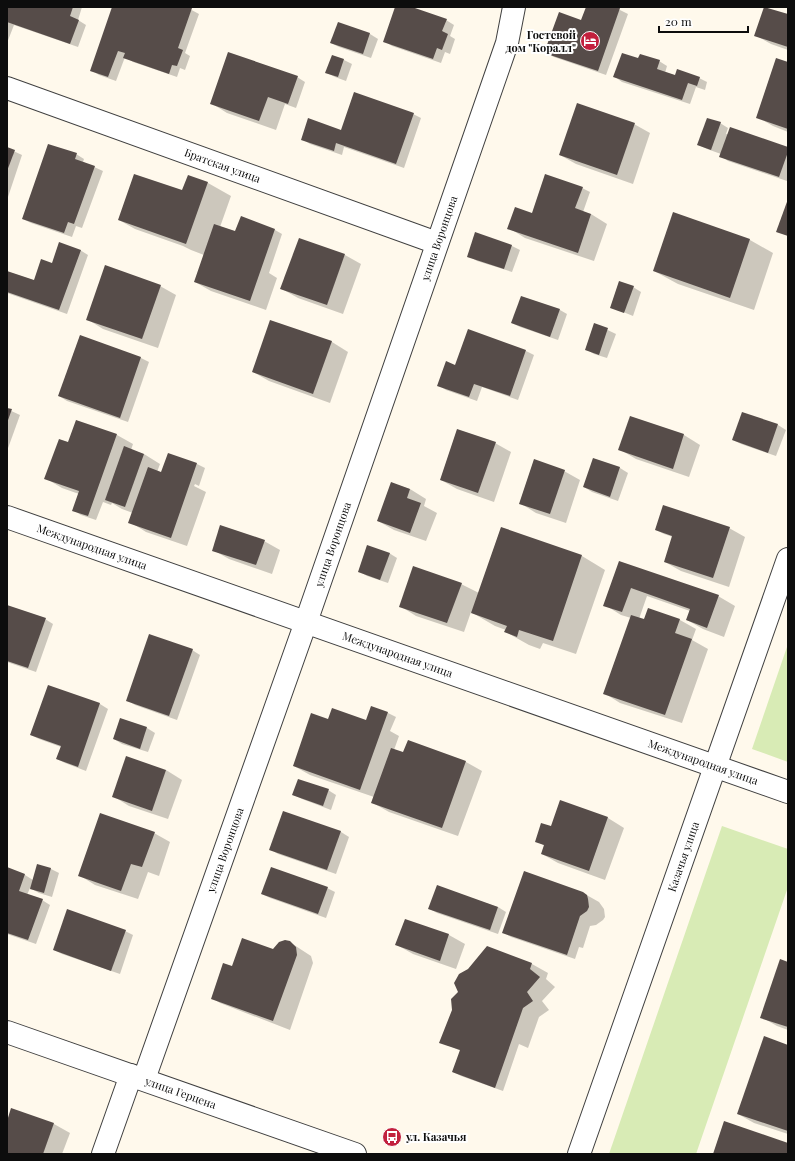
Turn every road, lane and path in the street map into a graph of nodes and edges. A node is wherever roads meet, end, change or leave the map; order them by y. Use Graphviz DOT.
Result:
graph roads {
  1 [pos="514,7"];
  2 [pos="7,88"];
  3 [pos="437,243"];
  4 [pos="7,517"];
  5 [pos="788,559"];
  6 [pos="306,622"];
  7 [pos="715,766"];
  8 [pos="788,792"];
  9 [pos="7,1032"];
  10 [pos="137,1077"];
  11 [pos="103,1154"];
  12 [pos="355,1154"];
  13 [pos="579,1154"];
  1 -- 3 [label="street, улица Воронцова"];
  2 -- 3 [label="street, Братская улица"];
  3 -- 6 [label="street, улица Воронцова"];
  4 -- 6 [label="street, Международная улица"];
  5 -- 7 [label="street, Казачья улица"];
  6 -- 7 [label="street, Международная улица"];
  6 -- 10 [label="street, улица Воронцова"];
  7 -- 8 [label="street, Международная улица"];
  7 -- 13 [label="street, Казачья улица"];
  9 -- 10 [label="street, улица Герцена"];
  10 -- 11 [label="street, улица Воронцова"];
  10 -- 12 [label="street, улица Герцена"];
}
